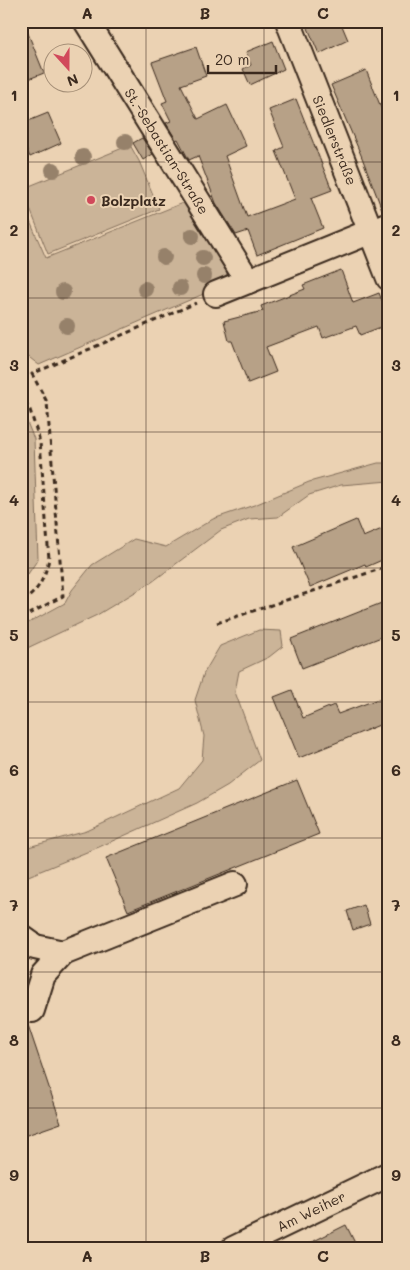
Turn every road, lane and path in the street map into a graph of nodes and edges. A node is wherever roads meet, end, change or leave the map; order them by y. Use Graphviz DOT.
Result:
graph roads {
  1 [pos="86,21"];
  2 [pos="288,21"];
  3 [pos="380,227"];
  4 [pos="389,278"];
  5 [pos="248,281"];
  6 [pos="216,294"];
  7 [pos="21,394"];
  8 [pos="389,566"];
  9 [pos="21,603"];
  10 [pos="21,618"];
  11 [pos="217,623"];
  12 [pos="234,884"];
  13 [pos="21,937"];
  14 [pos="63,953"];
  15 [pos="32,1010"];
  16 [pos="389,1174"];
  17 [pos="233,1249"];
  1 -- 5 [label="street, St.-Sebastian-Straße"];
  2 -- 3 [label="street, Siedlerstraße"];
  3 -- 4 [label="street, Siedlerstraße"];
  3 -- 5 [label="street"];
  5 -- 6 [label="street"];
  6 -- 10 [label="path"];
  7 -- 9 [label="path"];
  8 -- 11 [label="path"];
  12 -- 14 [label="street"];
  13 -- 14 [label="street"];
  14 -- 15 [label="street"];
  16 -- 17 [label="street, Am Weiher"];
}
